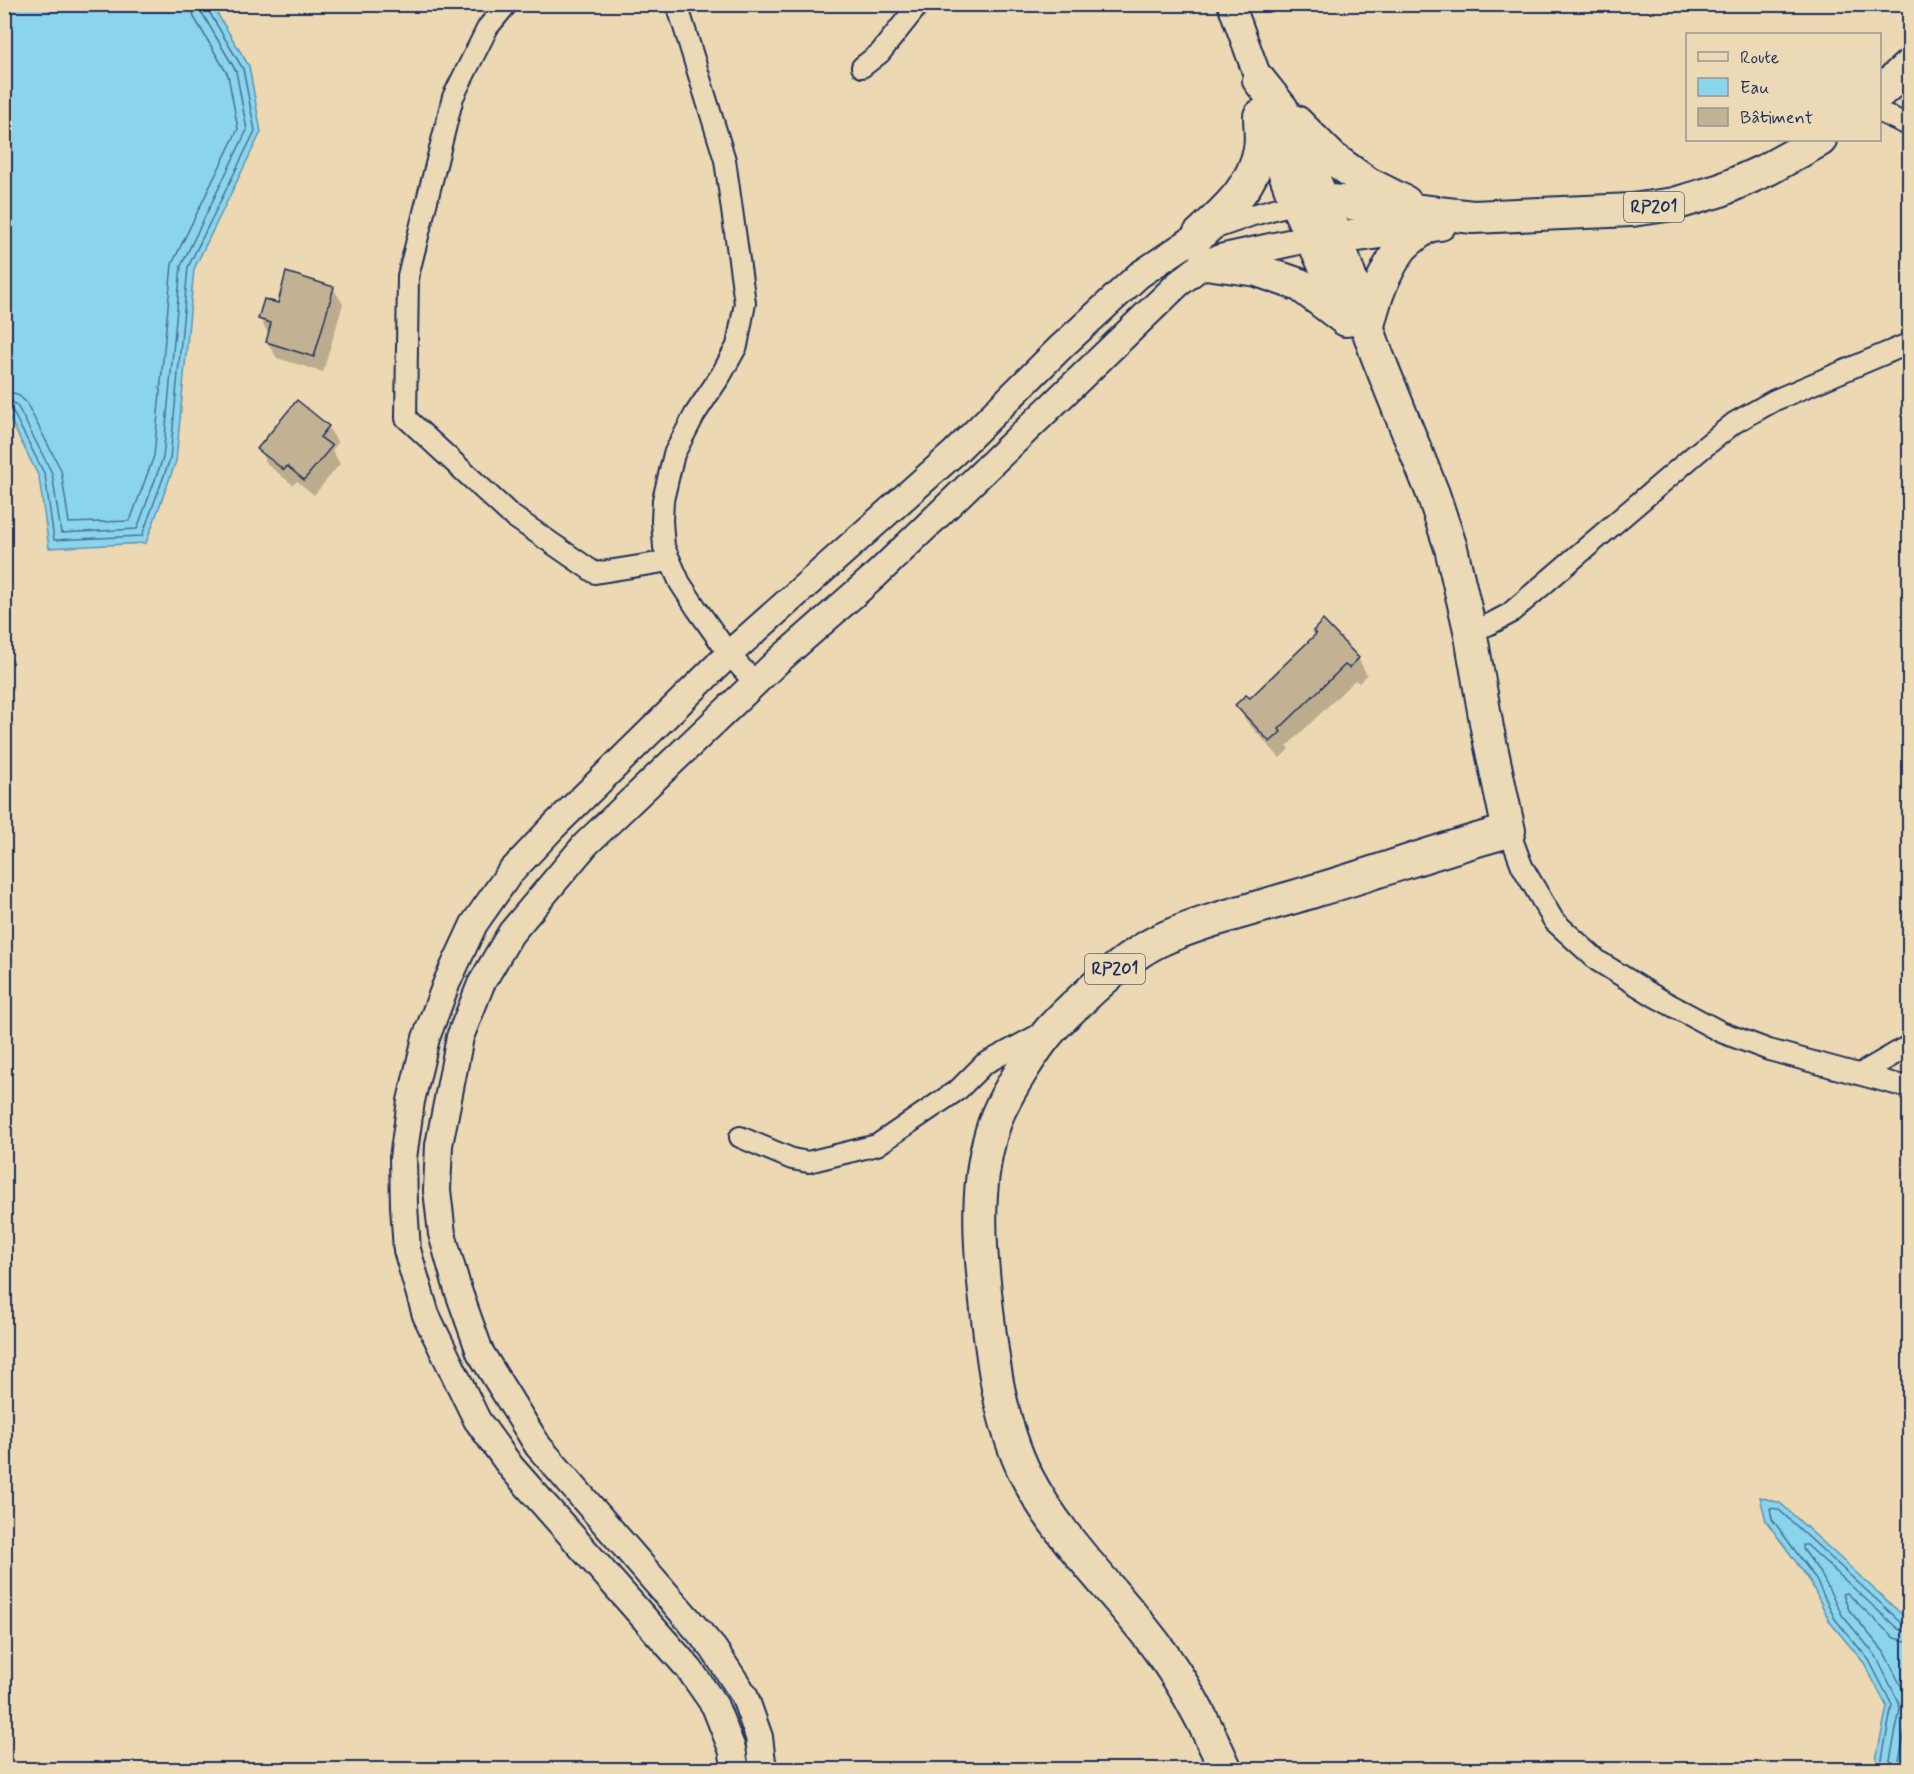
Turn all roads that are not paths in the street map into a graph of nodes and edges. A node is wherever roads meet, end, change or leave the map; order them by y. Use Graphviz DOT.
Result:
graph roads {
  1 [pos="507,4"];
  2 [pos="676,4"];
  3 [pos="920,4"];
  4 [pos="1231,4"];
  5 [pos="862,67"];
  6 [pos="1267,99"];
  7 [pos="1881,112"];
  8 [pos="1910,126"];
  9 [pos="1818,141"];
  10 [pos="1310,201"];
  11 [pos="1423,218"];
  12 [pos="1324,238"];
  13 [pos="1202,249"];
  14 [pos="1366,336"];
  15 [pos="1910,343"];
  16 [pos="670,561"];
  17 [pos="1470,630"];
  18 [pos="729,654"];
  19 [pos="755,683"];
  20 [pos="1509,831"];
  21 [pos="1052,1027"];
  22 [pos="1910,1045"];
  23 [pos="1860,1074"];
  24 [pos="1910,1088"];
  25 [pos="740,1137"];
  26 [pos="736,1770"];
  27 [pos="764,1770"];
  28 [pos="1226,1770"];
  1 -- 16 [label="street"];
  2 -- 16 [label="street"];
  3 -- 5 [label="street"];
  4 -- 6 [label="street"];
  6 -- 10 [label="main road"];
  6 -- 11 [label="main road"];
  6 -- 13 [label="main road"];
  7 -- 8 [label="street"];
  9 -- 11 [label="main road, RP201"];
  10 -- 11 [label="main road"];
  10 -- 12 [label="main road"];
  10 -- 13 [label="street"];
  11 -- 12 [label="main road"];
  11 -- 14 [label="main road"];
  12 -- 13 [label="street"];
  12 -- 14 [label="main road"];
  13 -- 14 [label="main road"];
  13 -- 18 [label="street"];
  13 -- 19 [label="street"];
  14 -- 17 [label="main road"];
  15 -- 17 [label="street"];
  16 -- 18 [label="street"];
  17 -- 20 [label="main road"];
  18 -- 19 [label="street"];
  18 -- 26 [label="street"];
  19 -- 27 [label="street"];
  20 -- 21 [label="main road, RP201"];
  20 -- 23 [label="street"];
  21 -- 25 [label="street"];
  21 -- 28 [label="main road, RP201"];
  22 -- 23 [label="street"];
  23 -- 24 [label="street"];
}
